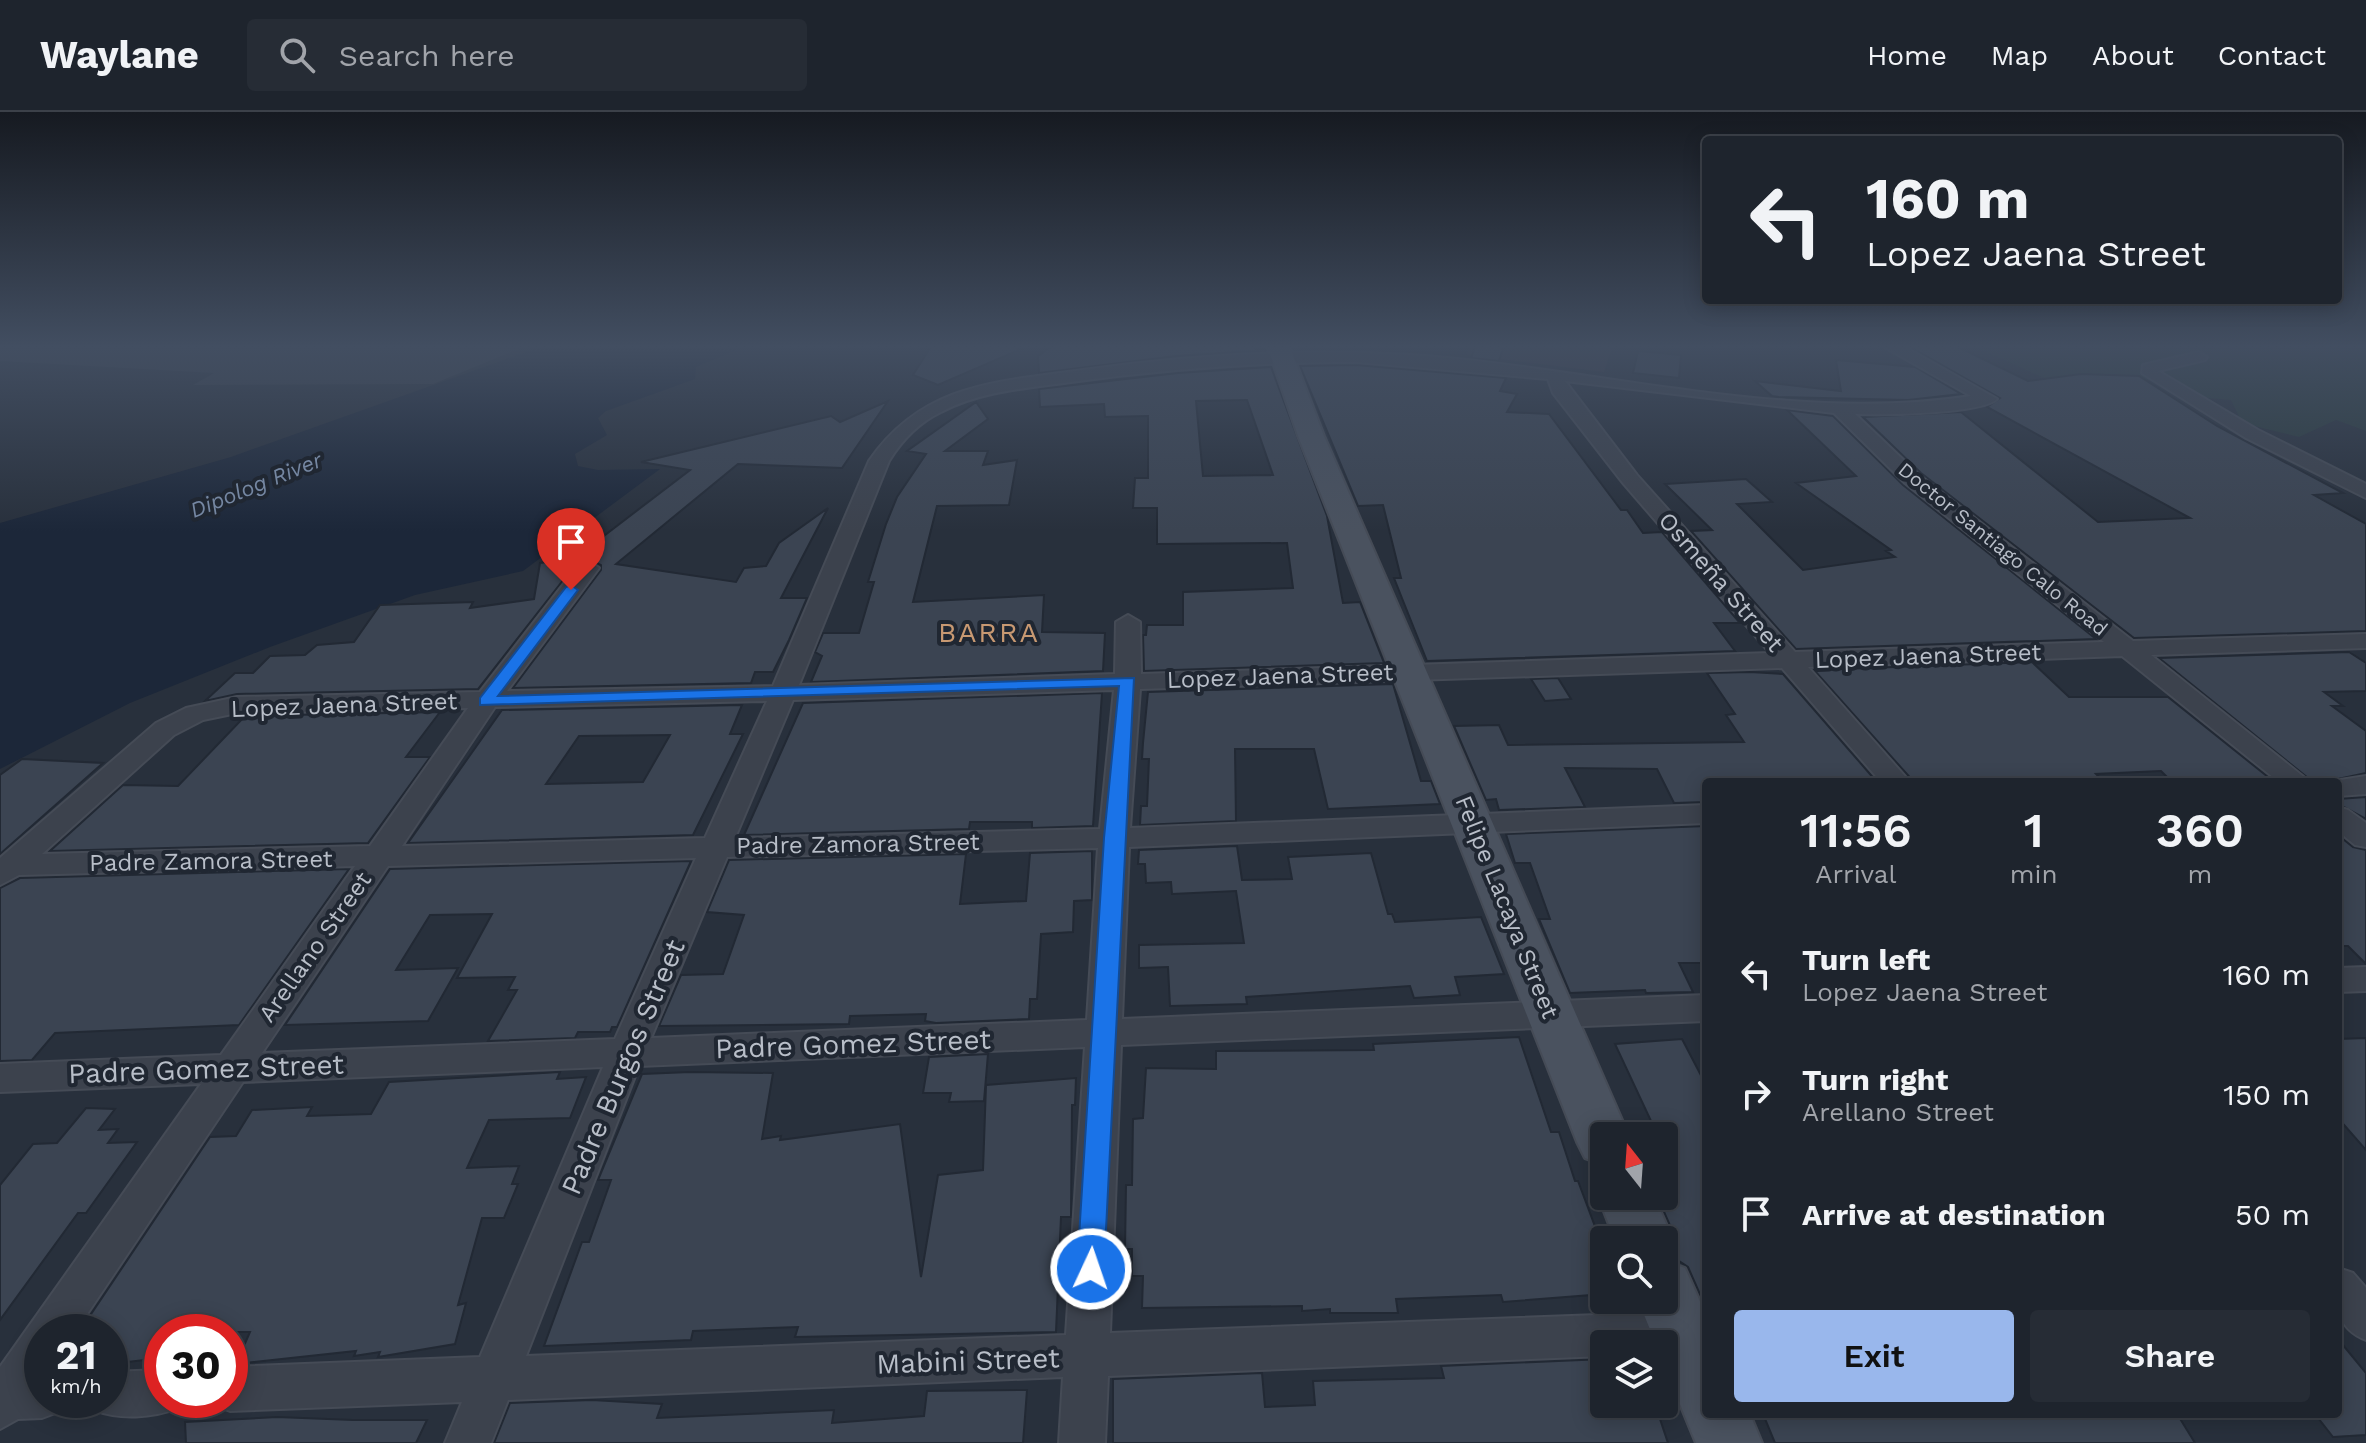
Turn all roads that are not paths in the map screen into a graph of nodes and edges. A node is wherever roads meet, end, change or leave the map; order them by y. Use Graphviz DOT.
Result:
graph roads {
  1 [pos="939,407"];
  2 [pos="1300,407"];
  3 [pos="1573,407"];
  4 [pos="1817,407"];
  5 [pos="1880,407"];
  6 [pos="2207,407"];
  7 [pos="1841,410"];
  8 [pos="2366,492"];
  9 [pos="588,568"];
  10 [pos="1128,622"];
  11 [pos="2366,641"];
  12 [pos="2130,650"];
  13 [pos="1790,661"];
  14 [pos="1410,672"];
  15 [pos="1128,681"];
  16 [pos="783,693"];
  17 [pos="486,701"];
  18 [pos="1892,778"];
  19 [pos="2291,778"];
  20 [pos="2366,785"];
  21 [pos="2342,787"];
  22 [pos="1702,814"];
  23 [pos="2342,819"];
  24 [pos="1473,823"];
  25 [pos="1114,838"];
  26 [pos="2366,838"];
  27 [pos="716,847"];
  28 [pos="379,857"];
  29 [pos="5,870"];
  30 [pos="2366,979"];
  31 [pos="2342,980"];
  32 [pos="1702,1008"];
  33 [pos="1551,1015"];
  34 [pos="1103,1034"];
  35 [pos="626,1054"];
  36 [pos="231,1066"];
  37 [pos="0,1078"];
  38 [pos="1596,1122"];
  39 [pos="62,1314"];
  40 [pos="1684,1317"];
  41 [pos="1086,1357"];
  42 [pos="1702,1376"];
  43 [pos="24,1377"];
  44 [pos="496,1378"];
  45 [pos="248,1388"];
  46 [pos="12,1399"];
  47 [pos="1719,1418"];
  48 [pos="468,1443"];
  49 [pos="1082,1443"];
  50 [pos="1729,1443"];
  1 -- 16 [label="street"];
  2 -- 14 [label="main road, Felipe Lacaya Street"];
  3 -- 13 [label="street, Osmeña Street"];
  4 -- 7 [label="street"];
  5 -- 7 [label="street"];
  6 -- 8 [label="street"];
  7 -- 12 [label="street, Doctor Santiago Calo Road"];
  9 -- 17 [label="street, Arellano Street"];
  10 -- 15 [label="street"];
  11 -- 12 [label="street, Lopez Jaena Street"];
  12 -- 13 [label="street, Lopez Jaena Street"];
  12 -- 19 [label="street, Doctor Santiago Calo Road"];
  13 -- 14 [label="street, Lopez Jaena Street"];
  13 -- 18 [label="street, Osmeña Street"];
  14 -- 15 [label="street, Lopez Jaena Street"];
  14 -- 24 [label="main road, Felipe Lacaya Street"];
  15 -- 16 [label="street, Lopez Jaena Street"];
  15 -- 25 [label="street"];
  16 -- 17 [label="street, Lopez Jaena Street"];
  16 -- 27 [label="street, Padre Burgos Street"];
  17 -- 28 [label="street, Arellano Street"];
  17 -- 29 [label="street, Lopez Jaena Street"];
  20 -- 21 [label="street"];
  22 -- 24 [label="street, Padre Zamora Street"];
  23 -- 26 [label="street"];
  24 -- 25 [label="street, Padre Zamora Street"];
  24 -- 33 [label="main road, Felipe Lacaya Street"];
  25 -- 27 [label="street, Padre Zamora Street"];
  25 -- 34 [label="street"];
  27 -- 28 [label="street, Padre Zamora Street"];
  27 -- 35 [label="street, Padre Burgos Street"];
  28 -- 29 [label="street, Padre Zamora Street"];
  28 -- 36 [label="street, Arellano Street"];
  30 -- 31 [label="street"];
  32 -- 33 [label="street, Padre Gomez Street"];
  33 -- 34 [label="street, Padre Gomez Street"];
  33 -- 38 [label="main road, Felipe Lacaya Street"];
  34 -- 35 [label="street, Padre Gomez Street"];
  34 -- 41 [label="street"];
  35 -- 36 [label="street, Padre Gomez Street"];
  35 -- 44 [label="street, Padre Burgos Street"];
  36 -- 37 [label="street, Padre Gomez Street"];
  36 -- 39 [label="street, Arellano Street"];
  40 -- 41 [label="street, Mabini Street"];
  40 -- 42 [label="main road"];
  41 -- 44 [label="street, Mabini Street"];
  41 -- 49 [label="street"];
  43 -- 46 [label="street"];
  44 -- 45 [label="street, Mabini Street"];
  44 -- 48 [label="street, Padre Burgos Street"];
  47 -- 50 [label="main road"];
}
